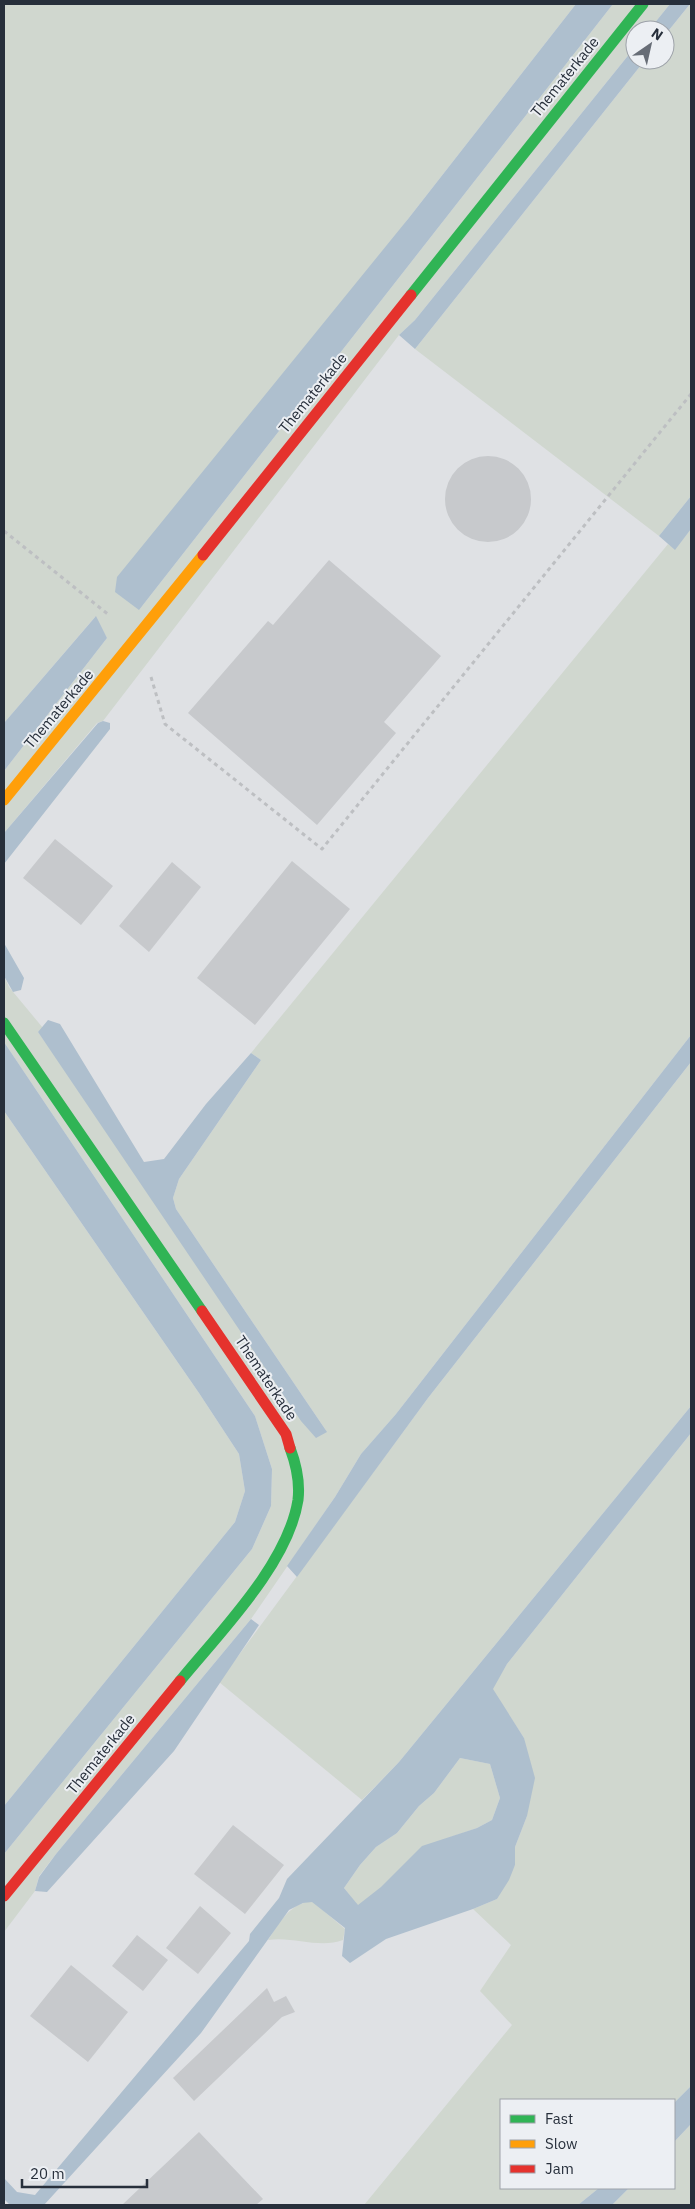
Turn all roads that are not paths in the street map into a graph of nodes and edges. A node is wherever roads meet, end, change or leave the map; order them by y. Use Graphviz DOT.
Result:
graph roads {
  1 [pos="643,4"];
  2 [pos="4,800"];
  3 [pos="4,1023"];
  4 [pos="4,1896"];
  1 -- 2 [label="street, Thematerkade"];
  3 -- 4 [label="street, Thematerkade"];
}
